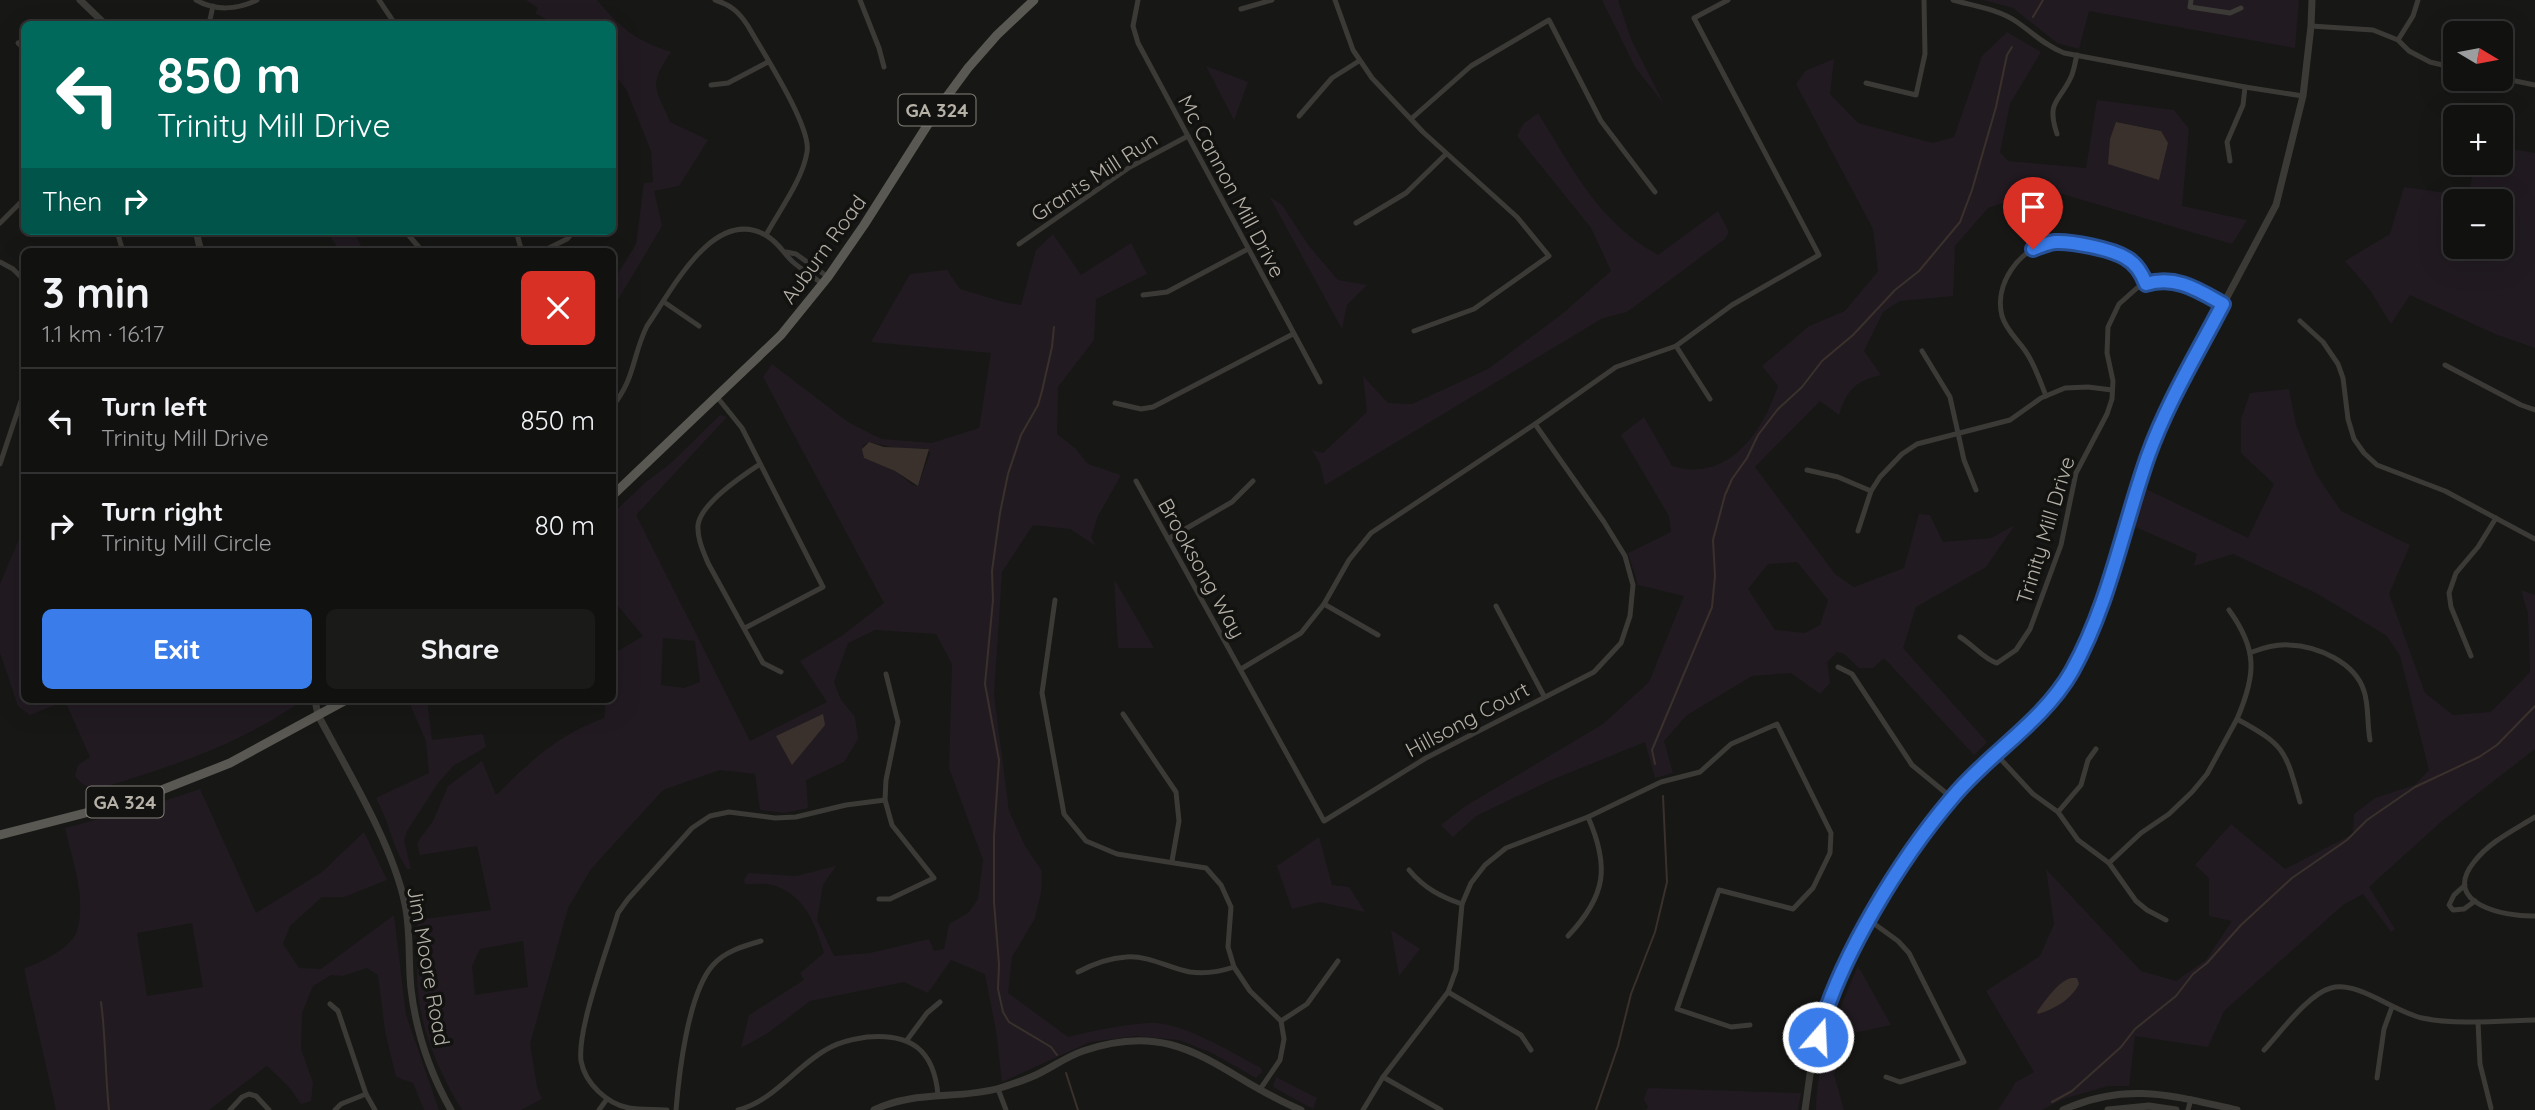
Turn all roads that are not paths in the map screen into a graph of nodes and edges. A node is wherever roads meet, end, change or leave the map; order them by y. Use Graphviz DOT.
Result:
graph roads {
  1 [pos="80,0"];
  2 [pos="195,0"];
  3 [pos="257,0"];
  4 [pos="379,0"];
  5 [pos="715,0"];
  6 [pos="860,0"];
  7 [pos="1034,0"];
  8 [pos="1138,0"];
  9 [pos="1272,0"];
  10 [pos="1335,0"];
  11 [pos="1728,0"];
  12 [pos="1924,0"];
  13 [pos="1952,0"];
  14 [pos="2191,0"];
  15 [pos="2312,0"];
  16 [pos="2418,0"];
  17 [pos="213,6"];
  18 [pos="2241,8"];
  19 [pos="1241,9"];
  20 [pos="102,21"];
  21 [pos="210,21"];
  22 [pos="393,21"];
  23 [pos="2311,26"];
  24 [pos="2398,40"];
  25 [pos="18,43"];
  26 [pos="21,46"];
  27 [pos="2077,55"];
  28 [pos="1359,61"];
  29 [pos="768,62"];
  30 [pos="2443,65"];
  31 [pos="884,67"];
  32 [pos="2513,80"];
  33 [pos="1866,83"];
  34 [pos="711,85"];
  35 [pos="2535,85"];
  36 [pos="2245,87"];
  37 [pos="2303,96"];
  38 [pos="1299,116"];
  39 [pos="1411,119"];
  40 [pos="2057,134"];
  41 [pos="1188,136"];
  42 [pos="1446,154"];
  43 [pos="2230,161"];
  44 [pos="1655,192"];
  45 [pos="21,202"];
  46 [pos="0,223"];
  47 [pos="1356,223"];
  48 [pos="570,235"];
  49 [pos="766,235"];
  50 [pos="1018,244"];
  51 [pos="549,248"];
  52 [pos="1248,249"];
  53 [pos="0,261"];
  54 [pos="21,277"];
  55 [pos="826,281"];
  56 [pos="2146,284"];
  57 [pos="1143,295"];
  58 [pos="664,302"];
  59 [pos="2223,304"];
  60 [pos="2300,321"];
  61 [pos="699,326"];
  62 [pos="1414,331"];
  63 [pos="1293,334"];
  64 [pos="1676,346"];
  65 [pos="1922,351"];
  66 [pos="2445,365"];
  67 [pos="1320,382"];
  68 [pos="2112,390"];
  69 [pos="2046,396"];
  70 [pos="717,397"];
  71 [pos="1710,398"];
  72 [pos="616,402"];
  73 [pos="1115,403"];
  74 [pos="21,409"];
  75 [pos="2535,410"];
  76 [pos="1535,424"];
  77 [pos="1957,433"];
  78 [pos="1,460"];
  79 [pos="760,464"];
  80 [pos="1807,470"];
  81 [pos="1136,481"];
  82 [pos="1253,481"];
  83 [pos="1976,490"];
  84 [pos="1871,491"];
  85 [pos="616,492"];
  86 [pos="2496,518"];
  87 [pos="1858,531"];
  88 [pos="1168,539"];
  89 [pos="2535,539"];
  90 [pos="1055,600"];
  91 [pos="1324,604"];
  92 [pos="1496,606"];
  93 [pos="2229,610"];
  94 [pos="744,628"];
  95 [pos="1378,635"];
  96 [pos="1960,637"];
  97 [pos="2252,652"];
  98 [pos="2471,656"];
  99 [pos="1838,667"];
  100 [pos="1241,669"];
  101 [pos="781,672"];
  102 [pos="886,674"];
  103 [pos="1544,696"];
  104 [pos="316,703"];
  105 [pos="340,703"];
  106 [pos="1123,714"];
  107 [pos="318,715"];
  108 [pos="2237,719"];
  109 [pos="2370,740"];
  110 [pos="2096,749"];
  111 [pos="1995,753"];
  112 [pos="1952,797"];
  113 [pos="885,800"];
  114 [pos="2300,802"];
  115 [pos="2058,812"];
  116 [pos="1588,817"];
  117 [pos="2535,817"];
  118 [pos="1324,821"];
  119 [pos="0,835"];
  120 [pos="1172,861"];
  121 [pos="2109,863"];
  122 [pos="1409,870"];
  123 [pos="2465,885"];
  124 [pos="880,899"];
  125 [pos="2475,901"];
  126 [pos="1462,904"];
  127 [pos="2535,916"];
  128 [pos="1869,920"];
  129 [pos="2166,920"];
  130 [pos="1569,936"];
  131 [pos="761,941"];
  132 [pos="1338,961"];
  133 [pos="1234,967"];
  134 [pos="1079,972"];
  135 [pos="1448,992"];
  136 [pos="940,1002"];
  137 [pos="331,1004"];
  138 [pos="2392,1007"];
  139 [pos="2535,1020"];
  140 [pos="1280,1021"];
  141 [pos="2478,1022"];
  142 [pos="1750,1025"];
  143 [pos="907,1040"];
  144 [pos="2264,1049"];
  145 [pos="1531,1050"];
  146 [pos="1383,1077"];
  147 [pos="1886,1077"];
  148 [pos="2377,1077"];
  149 [pos="1261,1088"];
  150 [pos="998,1089"];
  151 [pos="366,1094"];
  152 [pos="938,1095"];
  153 [pos="607,1099"];
  154 [pos="2191,1099"];
  155 [pos="2492,1109"];
  156 [pos="230,1110"];
  157 [pos="269,1110"];
  158 [pos="335,1110"];
  159 [pos="375,1110"];
  160 [pos="451,1110"];
  161 [pos="599,1110"];
  162 [pos="667,1110"];
  163 [pos="676,1110"];
  164 [pos="738,1110"];
  165 [pos="874,1110"];
  166 [pos="1006,1110"];
  167 [pos="1301,1110"];
  168 [pos="1363,1110"];
  169 [pos="1441,1110"];
  170 [pos="1805,1110"];
  171 [pos="2063,1110"];
  172 [pos="2108,1110"];
  173 [pos="2176,1110"];
  174 [pos="2188,1110"];
  175 [pos="2237,1110"];
  1 -- 20 [label="street"];
  2 -- 17 [label="street"];
  3 -- 17 [label="street"];
  4 -- 22 [label="street"];
  5 -- 29 [label="street"];
  6 -- 31 [label="street"];
  7 -- 55 [label="main road, Auburn Road / GA 324"];
  8 -- 41 [label="street, Mc Cannon Mill Drive"];
  9 -- 19 [label="street"];
  10 -- 28 [label="street"];
  11 -- 64 [label="street"];
  12 -- 33 [label="street"];
  13 -- 27 [label="street"];
  14 -- 18 [label="street"];
  15 -- 23 [label="street"];
  16 -- 24 [label="street"];
  17 -- 21 [label="street"];
  23 -- 24 [label="street"];
  23 -- 37 [label="street"];
  24 -- 30 [label="street"];
  25 -- 26 [label="street"];
  27 -- 36 [label="street"];
  27 -- 40 [label="street"];
  28 -- 38 [label="street"];
  28 -- 39 [label="street"];
  29 -- 34 [label="street"];
  29 -- 49 [label="street"];
  32 -- 35 [label="street"];
  36 -- 37 [label="street"];
  36 -- 43 [label="street"];
  37 -- 59 [label="street"];
  39 -- 42 [label="street"];
  39 -- 44 [label="street"];
  41 -- 50 [label="street, Grants Mill Run"];
  41 -- 52 [label="street, Mc Cannon Mill Drive"];
  42 -- 47 [label="street"];
  42 -- 62 [label="street"];
  45 -- 46 [label="street"];
  48 -- 51 [label="street"];
  49 -- 55 [label="street"];
  49 -- 58 [label="street"];
  52 -- 57 [label="street"];
  52 -- 63 [label="street, Mc Cannon Mill Drive"];
  53 -- 54 [label="street"];
  55 -- 70 [label="main road, Auburn Road / GA 324"];
  56 -- 59 [label="street"];
  56 -- 68 [label="street, Trinity Mill Drive"];
  56 -- 69 [label="street"];
  58 -- 61 [label="street"];
  58 -- 72 [label="street"];
  59 -- 111 [label="street"];
  60 -- 86 [label="street"];
  63 -- 67 [label="street, Mc Cannon Mill Drive"];
  63 -- 73 [label="street"];
  64 -- 71 [label="street"];
  64 -- 76 [label="street"];
  65 -- 77 [label="street"];
  66 -- 75 [label="street"];
  68 -- 69 [label="street"];
  68 -- 96 [label="street, Trinity Mill Drive"];
  69 -- 77 [label="street"];
  70 -- 79 [label="street"];
  70 -- 85 [label="main road, Auburn Road / GA 324"];
  74 -- 78 [label="street"];
  76 -- 91 [label="street"];
  76 -- 103 [label="street, Hillsong Court"];
  77 -- 83 [label="street"];
  77 -- 84 [label="street"];
  79 -- 94 [label="street"];
  79 -- 94 [label="street"];
  80 -- 84 [label="street"];
  81 -- 88 [label="street, Brooksong Way"];
  82 -- 88 [label="street"];
  84 -- 87 [label="street"];
  86 -- 89 [label="street"];
  86 -- 98 [label="street"];
  88 -- 100 [label="street, Brooksong Way"];
  90 -- 120 [label="street"];
  91 -- 95 [label="street"];
  91 -- 100 [label="street"];
  92 -- 103 [label="street"];
  93 -- 97 [label="street"];
  94 -- 101 [label="street"];
  97 -- 108 [label="street"];
  97 -- 109 [label="street"];
  99 -- 112 [label="street"];
  100 -- 118 [label="street, Brooksong Way"];
  102 -- 113 [label="street"];
  103 -- 118 [label="street, Hillsong Court"];
  104 -- 107 [label="street, Jim Moore Road"];
  105 -- 107 [label="main road, GA 324"];
  106 -- 120 [label="street"];
  107 -- 119 [label="main road, GA 324"];
  107 -- 160 [label="street, Jim Moore Road"];
  108 -- 114 [label="street"];
  108 -- 121 [label="street"];
  110 -- 115 [label="street"];
  111 -- 112 [label="street"];
  111 -- 115 [label="street"];
  112 -- 128 [label="street"];
  113 -- 124 [label="street"];
  113 -- 153 [label="street"];
  115 -- 121 [label="street"];
  116 -- 126 [label="street"];
  116 -- 130 [label="street"];
  116 -- 142 [label="street"];
  117 -- 123 [label="street"];
  120 -- 133 [label="street"];
  121 -- 129 [label="street"];
  122 -- 126 [label="street"];
  123 -- 125 [label="street"];
  123 -- 125 [label="street"];
  125 -- 127 [label="street"];
  126 -- 135 [label="street"];
  128 -- 147 [label="street"];
  128 -- 170 [label="street"];
  131 -- 163 [label="street"];
  132 -- 140 [label="street"];
  133 -- 134 [label="street"];
  133 -- 140 [label="street"];
  135 -- 145 [label="street"];
  135 -- 146 [label="street"];
  136 -- 143 [label="street"];
  137 -- 151 [label="street"];
  138 -- 141 [label="street"];
  138 -- 144 [label="street"];
  138 -- 148 [label="street"];
  139 -- 141 [label="street"];
  140 -- 149 [label="street"];
  141 -- 155 [label="street"];
  143 -- 152 [label="street"];
  143 -- 164 [label="street"];
  146 -- 168 [label="street"];
  146 -- 169 [label="street"];
  149 -- 150 [label="street"];
  149 -- 167 [label="street"];
  150 -- 152 [label="street"];
  150 -- 166 [label="street"];
  151 -- 158 [label="street"];
  151 -- 159 [label="street"];
  152 -- 165 [label="street"];
  153 -- 161 [label="street"];
  153 -- 162 [label="street"];
  154 -- 171 [label="street"];
  154 -- 174 [label="street"];
  154 -- 175 [label="street"];
  156 -- 157 [label="street"];
  172 -- 173 [label="street"];
}
